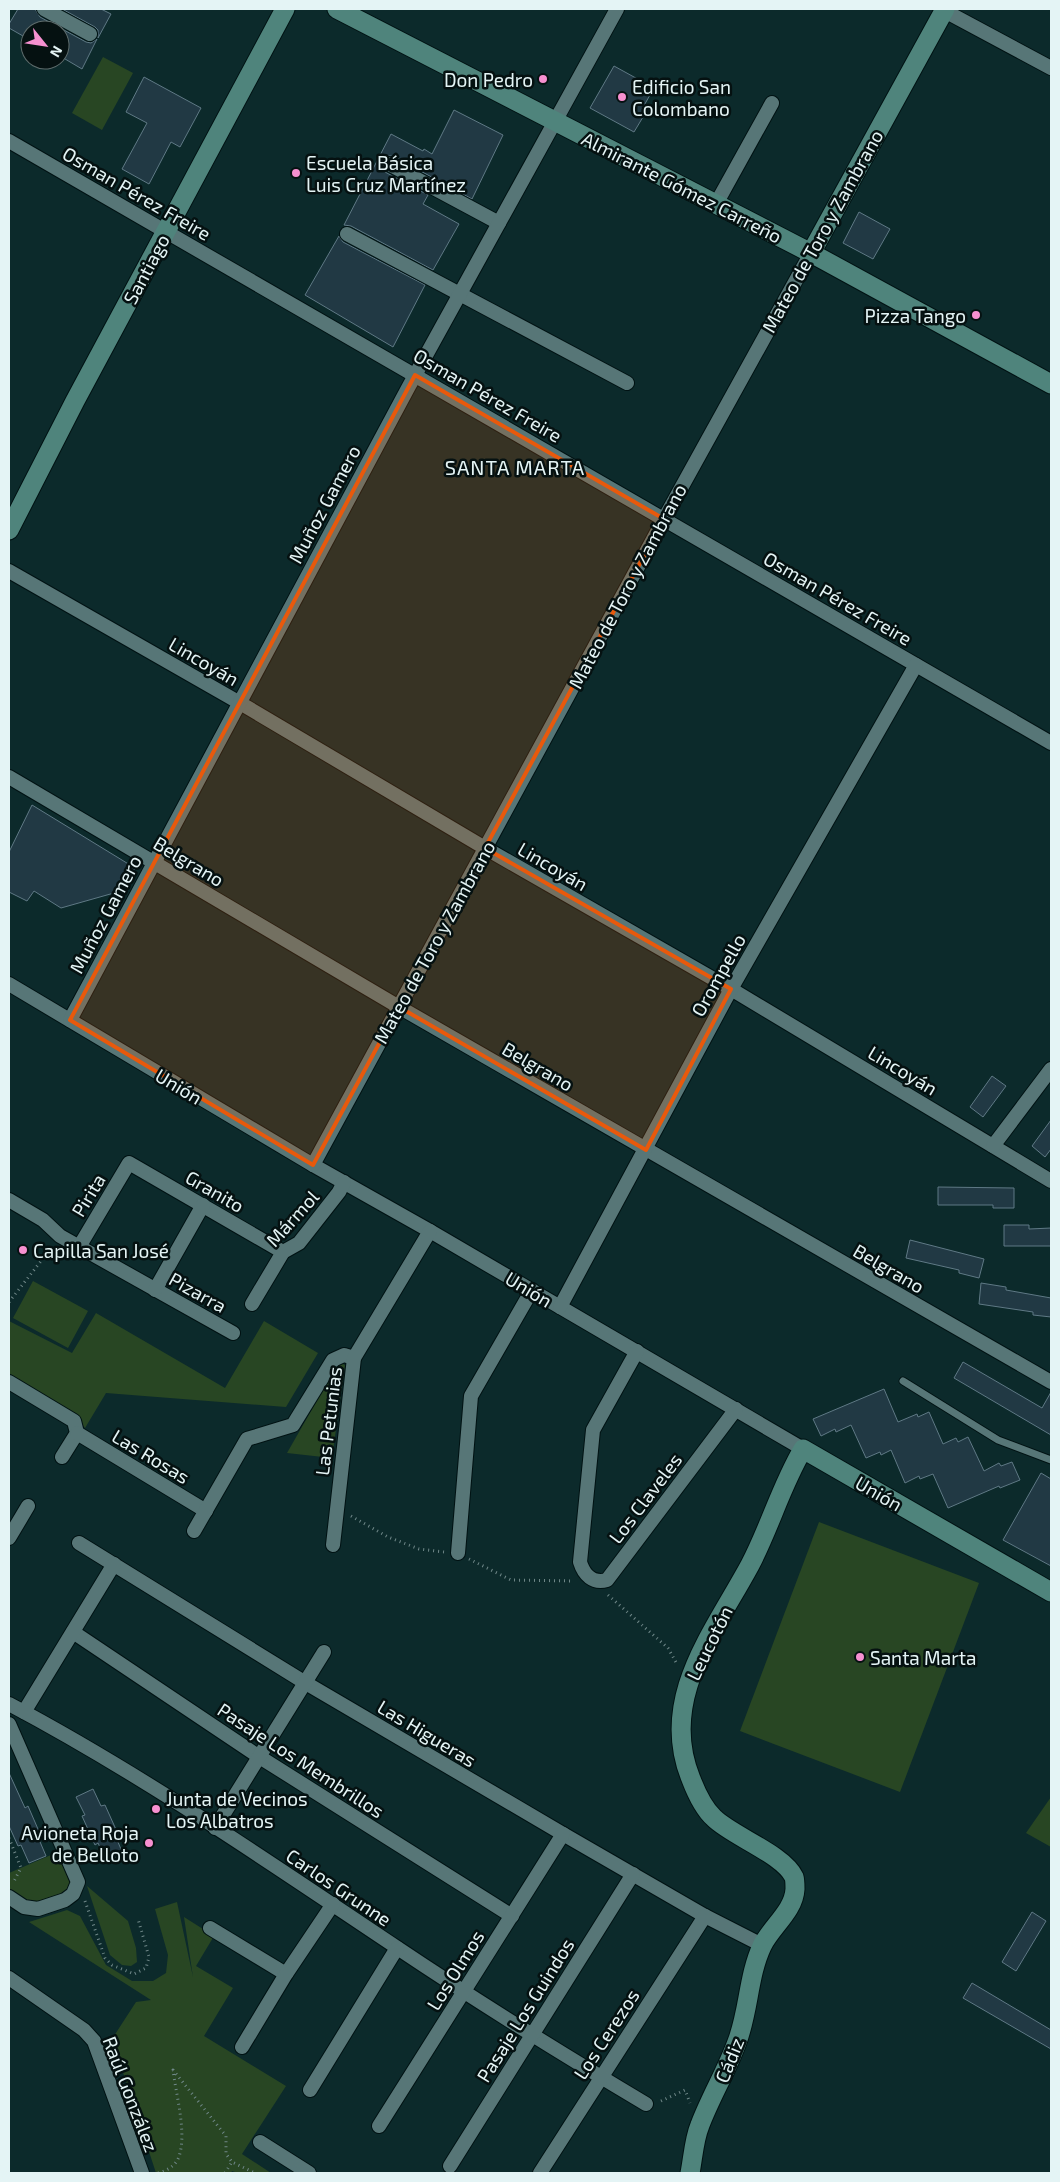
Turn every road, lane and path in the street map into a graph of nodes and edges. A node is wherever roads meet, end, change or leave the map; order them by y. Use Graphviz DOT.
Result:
graph roads {
  1 [pos="44,9"];
  2 [pos="285,9"];
  3 [pos="337,9"];
  4 [pos="618,9"];
  5 [pos="943,9"];
  6 [pos="90,34"];
  7 [pos="1051,68"];
  8 [pos="772,103"];
  9 [pos="555,121"];
  10 [pos="9,141"];
  11 [pos="389,164"];
  12 [pos="716,204"];
  13 [pos="499,223"];
  14 [pos="167,231"];
  15 [pos="347,234"];
  16 [pos="811,253"];
  17 [pos="460,293"];
  18 [pos="415,375"];
  19 [pos="627,383"];
  20 [pos="1051,384"];
  21 [pos="664,519"];
  22 [pos="9,530"];
  23 [pos="9,571"];
  24 [pos="916,665"];
  25 [pos="240,702"];
  26 [pos="1051,743"];
  27 [pos="9,777"];
  28 [pos="485,848"];
  29 [pos="154,863"];
  30 [pos="9,984"];
  31 [pos="731,989"];
  32 [pos="399,1007"];
  33 [pos="70,1020"];
  34 [pos="1051,1068"];
  35 [pos="993,1146"];
  36 [pos="646,1150"];
  37 [pos="128,1163"];
  38 [pos="313,1165"];
  39 [pos="1051,1181"];
  40 [pos="344,1182"];
  41 [pos="9,1200"];
  42 [pos="203,1205"];
  43 [pos="430,1231"];
  44 [pos="60,1236"];
  45 [pos="79,1247"];
  46 [pos="283,1252"];
  47 [pos="154,1290"];
  48 [pos="532,1290"];
  49 [pos="9,1302"];
  50 [pos="252,1304"];
  51 [pos="560,1307"];
  52 [pos="233,1333"];
  53 [pos="637,1350"];
  54 [pos="354,1358"];
  55 [pos="904,1381"];
  56 [pos="9,1382"];
  57 [pos="1051,1382"];
  58 [pos="736,1409"];
  59 [pos="77,1433"];
  60 [pos="803,1448"];
  61 [pos="62,1457"];
  62 [pos="1051,1460"];
  63 [pos="28,1506"];
  64 [pos="206,1511"];
  65 [pos="336,1511"];
  66 [pos="194,1532"];
  67 [pos="9,1538"];
  68 [pos="79,1543"];
  69 [pos="333,1545"];
  70 [pos="458,1553"];
  71 [pos="114,1564"];
  72 [pos="591,1579"];
  73 [pos="1051,1592"];
  74 [pos="73,1632"];
  75 [pos="324,1652"];
  76 [pos="690,1674"];
  77 [pos="304,1682"];
  78 [pos="9,1704"];
  79 [pos="24,1712"];
  80 [pos="9,1724"];
  81 [pos="258,1756"];
  82 [pos="215,1828"];
  83 [pos="563,1834"];
  84 [pos="9,1838"];
  85 [pos="633,1874"];
  86 [pos="78,1882"];
  87 [pos="9,1889"];
  88 [pos="9,1897"];
  89 [pos="333,1904"];
  90 [pos="512,1916"];
  91 [pos="705,1916"];
  92 [pos="138,1919"];
  93 [pos="210,1928"];
  94 [pos="762,1944"];
  95 [pos="397,1948"];
  96 [pos="286,1974"];
  97 [pos="9,1978"];
  98 [pos="464,1991"];
  99 [pos="532,2034"];
  100 [pos="242,2047"];
  101 [pos="600,2077"];
  102 [pos="310,2090"];
  103 [pos="646,2104"];
  104 [pos="379,2126"];
  105 [pos="699,2126"];
  106 [pos="260,2142"];
  107 [pos="232,2162"];
  108 [pos="450,2166"];
  109 [pos="142,2173"];
  110 [pos="158,2173"];
  111 [pos="225,2173"];
  112 [pos="255,2173"];
  113 [pos="308,2173"];
  114 [pos="540,2173"];
  115 [pos="690,2173"];
  1 -- 6 [label="street"];
  2 -- 14 [label="street, Santiago"];
  3 -- 9 [label="street, Almirante Gómez Carreño"];
  4 -- 9 [label="street, Muñoz Gamero"];
  5 -- 7 [label="street"];
  5 -- 16 [label="street, Mateo de Toro y Zambrano"];
  8 -- 12 [label="street"];
  9 -- 12 [label="street, Almirante Gómez Carreño"];
  9 -- 13 [label="street, Muñoz Gamero"];
  10 -- 14 [label="street, Osman Pérez Freire"];
  11 -- 13 [label="street"];
  12 -- 16 [label="street, Almirante Gómez Carreño"];
  13 -- 17 [label="street, Muñoz Gamero"];
  14 -- 18 [label="street, Osman Pérez Freire"];
  14 -- 22 [label="street, Santiago"];
  15 -- 17 [label="street"];
  16 -- 20 [label="street, Almirante Gómez Carreño"];
  16 -- 21 [label="street, Mateo de Toro y Zambrano"];
  17 -- 18 [label="street, Muñoz Gamero"];
  17 -- 19 [label="street"];
  18 -- 21 [label="street, Osman Pérez Freire"];
  18 -- 25 [label="street, Muñoz Gamero"];
  21 -- 24 [label="street, Osman Pérez Freire"];
  21 -- 28 [label="street, Mateo de Toro y Zambrano"];
  23 -- 25 [label="street, Lincoyán"];
  24 -- 26 [label="street, Osman Pérez Freire"];
  24 -- 31 [label="street, Orompello"];
  25 -- 28 [label="street, Lincoyán"];
  25 -- 29 [label="street, Muñoz Gamero"];
  27 -- 29 [label="street, Belgrano"];
  28 -- 31 [label="street, Lincoyán"];
  28 -- 32 [label="street, Mateo de Toro y Zambrano"];
  29 -- 32 [label="street, Belgrano"];
  29 -- 33 [label="street, Muñoz Gamero"];
  30 -- 33 [label="street, Unión"];
  31 -- 35 [label="street, Lincoyán"];
  31 -- 36 [label="street, Orompello"];
  32 -- 36 [label="street, Belgrano"];
  32 -- 38 [label="street, Mateo de Toro y Zambrano"];
  33 -- 38 [label="street, Unión"];
  34 -- 35 [label="street"];
  35 -- 39 [label="street, Lincoyán"];
  36 -- 51 [label="street, Orompello"];
  36 -- 57 [label="street, Belgrano"];
  37 -- 42 [label="street, Granito"];
  37 -- 45 [label="street, Pirita"];
  38 -- 40 [label="street, Unión"];
  40 -- 43 [label="street, Unión"];
  40 -- 46 [label="street, Mármol"];
  41 -- 44 [label="street, Pizarra"];
  42 -- 46 [label="street, Granito"];
  42 -- 47 [label="street"];
  43 -- 48 [label="street, Unión"];
  43 -- 54 [label="street, Las Petunias"];
  44 -- 45 [label="street, Pizarra"];
  44 -- 49 [label="path"];
  45 -- 47 [label="street, Pizarra"];
  46 -- 50 [label="street, Mármol"];
  47 -- 52 [label="street, Pizarra"];
  48 -- 51 [label="street, Unión"];
  48 -- 70 [label="street"];
  51 -- 53 [label="street, Unión"];
  53 -- 58 [label="street, Unión"];
  53 -- 72 [label="street"];
  54 -- 64 [label="street"];
  54 -- 65 [label="street, Las Petunias"];
  55 -- 62 [label="lane"];
  56 -- 59 [label="street, Las Rosas"];
  58 -- 60 [label="street, Unión"];
  58 -- 72 [label="street, Los Claveles"];
  59 -- 61 [label="street"];
  59 -- 64 [label="street, Las Rosas"];
  60 -- 73 [label="street, Unión"];
  60 -- 76 [label="street, Leucotón"];
  63 -- 67 [label="street"];
  64 -- 66 [label="street"];
  65 -- 69 [label="street, Las Petunias"];
  65 -- 70 [label="path"];
  68 -- 71 [label="street, Las Higueras"];
  70 -- 72 [label="path"];
  71 -- 74 [label="street"];
  71 -- 77 [label="street, Las Higueras"];
  72 -- 76 [label="path"];
  74 -- 79 [label="street"];
  74 -- 81 [label="street, Pasaje Los Membrillos"];
  75 -- 77 [label="street"];
  76 -- 94 [label="street, Leucotón"];
  77 -- 81 [label="street"];
  77 -- 83 [label="street, Las Higueras"];
  78 -- 79 [label="street, Carlos Grunne"];
  79 -- 82 [label="street, Carlos Grunne"];
  80 -- 86 [label="street"];
  81 -- 82 [label="street"];
  81 -- 90 [label="street, Pasaje Los Membrillos"];
  82 -- 89 [label="street, Carlos Grunne"];
  83 -- 85 [label="street, Las Higueras"];
  83 -- 90 [label="street, Los Olmos"];
  84 -- 87 [label="path"];
  85 -- 91 [label="street, Las Higueras"];
  85 -- 99 [label="street, Pasaje Los Guindos"];
  86 -- 88 [label="street"];
  86 -- 92 [label="path"];
  89 -- 95 [label="street, Carlos Grunne"];
  89 -- 96 [label="street"];
  90 -- 98 [label="street, Los Olmos"];
  91 -- 94 [label="street, Las Higueras"];
  91 -- 101 [label="street, Los Cerezos"];
  93 -- 96 [label="street"];
  94 -- 105 [label="street, Cádiz"];
  95 -- 98 [label="street, Carlos Grunne"];
  95 -- 102 [label="street"];
  96 -- 100 [label="street"];
  97 -- 109 [label="street, Raúl González"];
  98 -- 99 [label="street, Carlos Grunne"];
  98 -- 104 [label="street, Los Olmos"];
  99 -- 101 [label="street, Carlos Grunne"];
  99 -- 108 [label="street, Pasaje Los Guindos"];
  101 -- 103 [label="street, Carlos Grunne"];
  101 -- 114 [label="street, Los Cerezos"];
  103 -- 105 [label="path"];
  105 -- 115 [label="street, Cádiz"];
  106 -- 113 [label="street"];
  107 -- 110 [label="path"];
  107 -- 111 [label="path"];
  107 -- 112 [label="path"];
}
